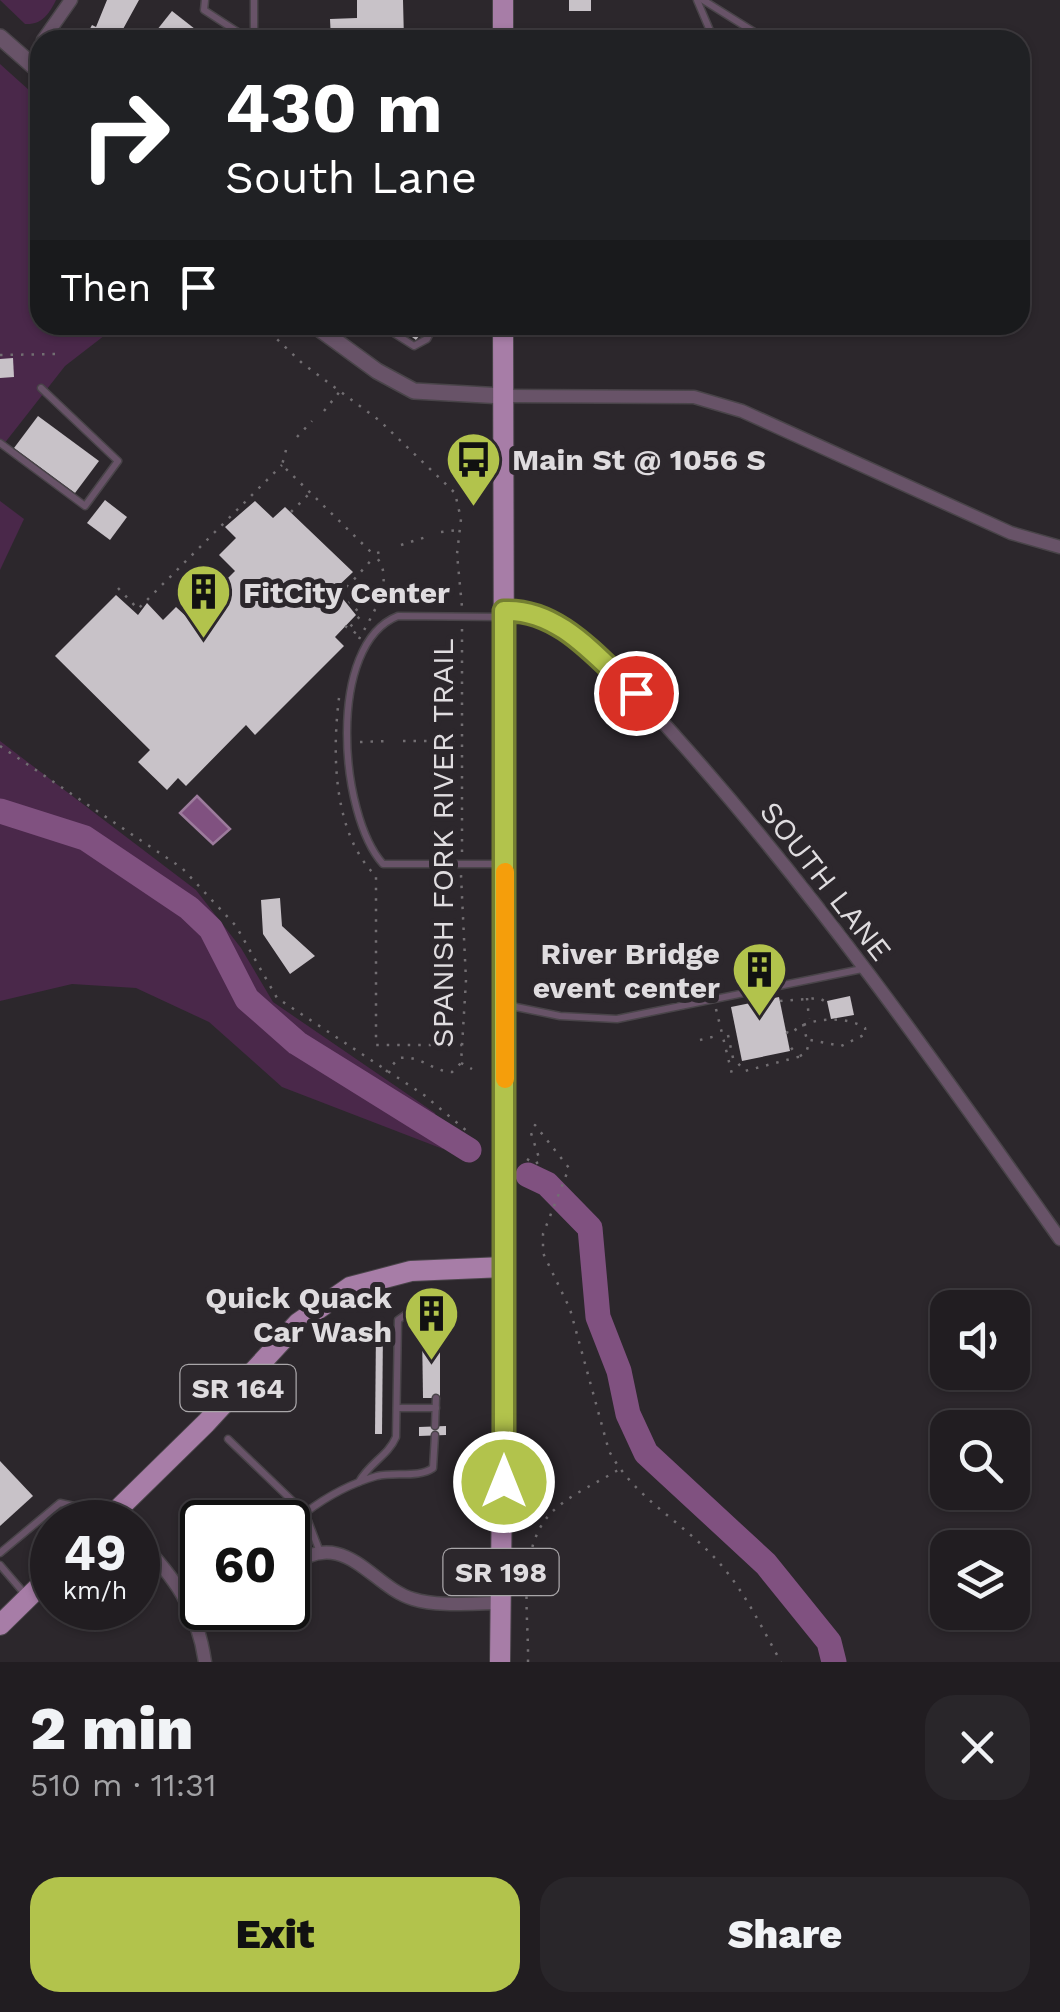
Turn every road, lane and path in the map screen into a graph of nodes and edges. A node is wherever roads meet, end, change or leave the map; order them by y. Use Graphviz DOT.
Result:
graph roads {
  1 [pos="71,0"];
  2 [pos="205,0"];
  3 [pos="254,0"];
  4 [pos="503,0"];
  5 [pos="700,0"];
  6 [pos="50,30"];
  7 [pos="235,30"];
  8 [pos="254,30"];
  9 [pos="503,30"];
  10 [pos="710,30"];
  11 [pos="751,30"];
  12 [pos="0,38"];
  13 [pos="30,56"];
  14 [pos="26,60"];
  15 [pos="30,63"];
  16 [pos="274,335"];
  17 [pos="328,335"];
  18 [pos="397,335"];
  19 [pos="428,335"];
  20 [pos="503,335"];
  21 [pos="57,354"];
  22 [pos="0,356"];
  23 [pos="42,388"];
  24 [pos="341,390"];
  25 [pos="502,396"];
  26 [pos="324,411"];
  27 [pos="312,421"];
  28 [pos="297,437"];
  29 [pos="0,443"];
  30 [pos="286,450"];
  31 [pos="282,465"];
  32 [pos="310,492"];
  33 [pos="290,512"];
  34 [pos="460,530"];
  35 [pos="441,532"];
  36 [pos="426,537"];
  37 [pos="401,546"];
  38 [pos="1060,547"];
  39 [pos="384,551"];
  40 [pos="376,556"];
  41 [pos="118,588"];
  42 [pos="504,614"];
  43 [pos="361,616"];
  44 [pos="462,617"];
  45 [pos="372,618"];
  46 [pos="360,636"];
  47 [pos="462,740"];
  48 [pos="388,741"];
  49 [pos="404,741"];
  50 [pos="428,741"];
  51 [pos="442,741"];
  52 [pos="355,742"];
  53 [pos="0,746"];
  54 [pos="462,864"];
  55 [pos="505,864"];
  56 [pos="863,969"];
  57 [pos="807,998"];
  58 [pos="780,1001"];
  59 [pos="828,1003"];
  60 [pos="505,1005"];
  61 [pos="731,1006"];
  62 [pos="810,1021"];
  63 [pos="802,1022"];
  64 [pos="786,1032"];
  65 [pos="725,1035"];
  66 [pos="737,1035"];
  67 [pos="700,1040"];
  68 [pos="808,1042"];
  69 [pos="789,1045"];
  70 [pos="798,1056"];
  71 [pos="461,1063"];
  72 [pos="472,1069"];
  73 [pos="386,1072"];
  74 [pos="732,1074"];
  75 [pos="468,1132"];
  76 [pos="527,1160"];
  77 [pos="1060,1240"];
  78 [pos="504,1267"];
  79 [pos="436,1328"];
  80 [pos="398,1408"];
  81 [pos="228,1439"];
  82 [pos="619,1470"];
  83 [pos="360,1482"];
  84 [pos="129,1500"];
  85 [pos="291,1500"];
  86 [pos="310,1510"];
  87 [pos="310,1525"];
  88 [pos="30,1528"];
  89 [pos="0,1553"];
  90 [pos="322,1555"];
  91 [pos="310,1557"];
  92 [pos="0,1565"];
  93 [pos="160,1566"];
  94 [pos="28,1598"];
  95 [pos="500,1603"];
  96 [pos="0,1625"];
  97 [pos="205,1662"];
  98 [pos="500,1662"];
  99 [pos="528,1662"];
  100 [pos="781,1662"];
  1 -- 6 [label="street"];
  2 -- 7 [label="lane"];
  3 -- 8 [label="lane"];
  4 -- 9 [label="main road"];
  5 -- 10 [label="lane"];
  5 -- 11 [label="lane"];
  12 -- 14 [label="street"];
  13 -- 14 [label="street"];
  14 -- 15 [label="street"];
  16 -- 24 [label="path, SPANISH FORK RIVER TRAIL"];
  17 -- 25 [label="street"];
  18 -- 19 [label="lane"];
  20 -- 25 [label="main road, SR 198"];
  21 -- 22 [label="path"];
  23 -- 29 [label="lane"];
  24 -- 26 [label="path"];
  24 -- 34 [label="path, SPANISH FORK RIVER TRAIL"];
  25 -- 38 [label="street"];
  25 -- 42 [label="main road, SR 198"];
  27 -- 28 [label="path"];
  30 -- 31 [label="path"];
  31 -- 32 [label="path"];
  31 -- 41 [label="path"];
  32 -- 33 [label="path"];
  32 -- 39 [label="path"];
  34 -- 35 [label="path"];
  34 -- 44 [label="path, SPANISH FORK RIVER TRAIL"];
  36 -- 37 [label="path"];
  40 -- 43 [label="path"];
  42 -- 44 [label="lane"];
  42 -- 55 [label="main road, SR 198"];
  42 -- 56 [label="street, SOUTH LANE"];
  43 -- 45 [label="path"];
  43 -- 46 [label="path"];
  44 -- 47 [label="path, SPANISH FORK RIVER TRAIL"];
  44 -- 54 [label="lane"];
  47 -- 51 [label="path"];
  47 -- 54 [label="path, SPANISH FORK RIVER TRAIL"];
  48 -- 52 [label="path"];
  49 -- 50 [label="path"];
  53 -- 73 [label="path, SPANISH FORK RIVER TRAIL"];
  54 -- 55 [label="lane"];
  54 -- 71 [label="path, SPANISH FORK RIVER TRAIL"];
  55 -- 60 [label="main road, SR 198"];
  56 -- 60 [label="lane"];
  56 -- 77 [label="street, SOUTH LANE"];
  57 -- 58 [label="path"];
  57 -- 59 [label="path"];
  57 -- 62 [label="path"];
  60 -- 78 [label="main road, SR 198, bridge"];
  61 -- 65 [label="path"];
  62 -- 63 [label="path"];
  62 -- 68 [label="path"];
  63 -- 64 [label="path"];
  63 -- 68 [label="path"];
  65 -- 66 [label="path"];
  65 -- 67 [label="path"];
  65 -- 70 [label="path"];
  65 -- 74 [label="path"];
  68 -- 70 [label="path"];
  69 -- 70 [label="path"];
  71 -- 72 [label="path"];
  71 -- 73 [label="path, SPANISH FORK RIVER TRAIL"];
  73 -- 75 [label="path, SPANISH FORK RIVER TRAIL"];
  76 -- 82 [label="path"];
  78 -- 84 [label="main road, SR 164"];
  78 -- 95 [label="main road, SR 198"];
  79 -- 80 [label="lane"];
  80 -- 83 [label="lane"];
  80 -- 83 [label="lane"];
  81 -- 85 [label="lane"];
  82 -- 99 [label="path"];
  82 -- 100 [label="path"];
  83 -- 86 [label="lane"];
  87 -- 90 [label="lane"];
  88 -- 89 [label="lane"];
  90 -- 91 [label="street"];
  90 -- 95 [label="street"];
  92 -- 94 [label="lane"];
  93 -- 97 [label="street"];
  94 -- 96 [label="main road"];
  95 -- 98 [label="main road, SR 198"];
}
